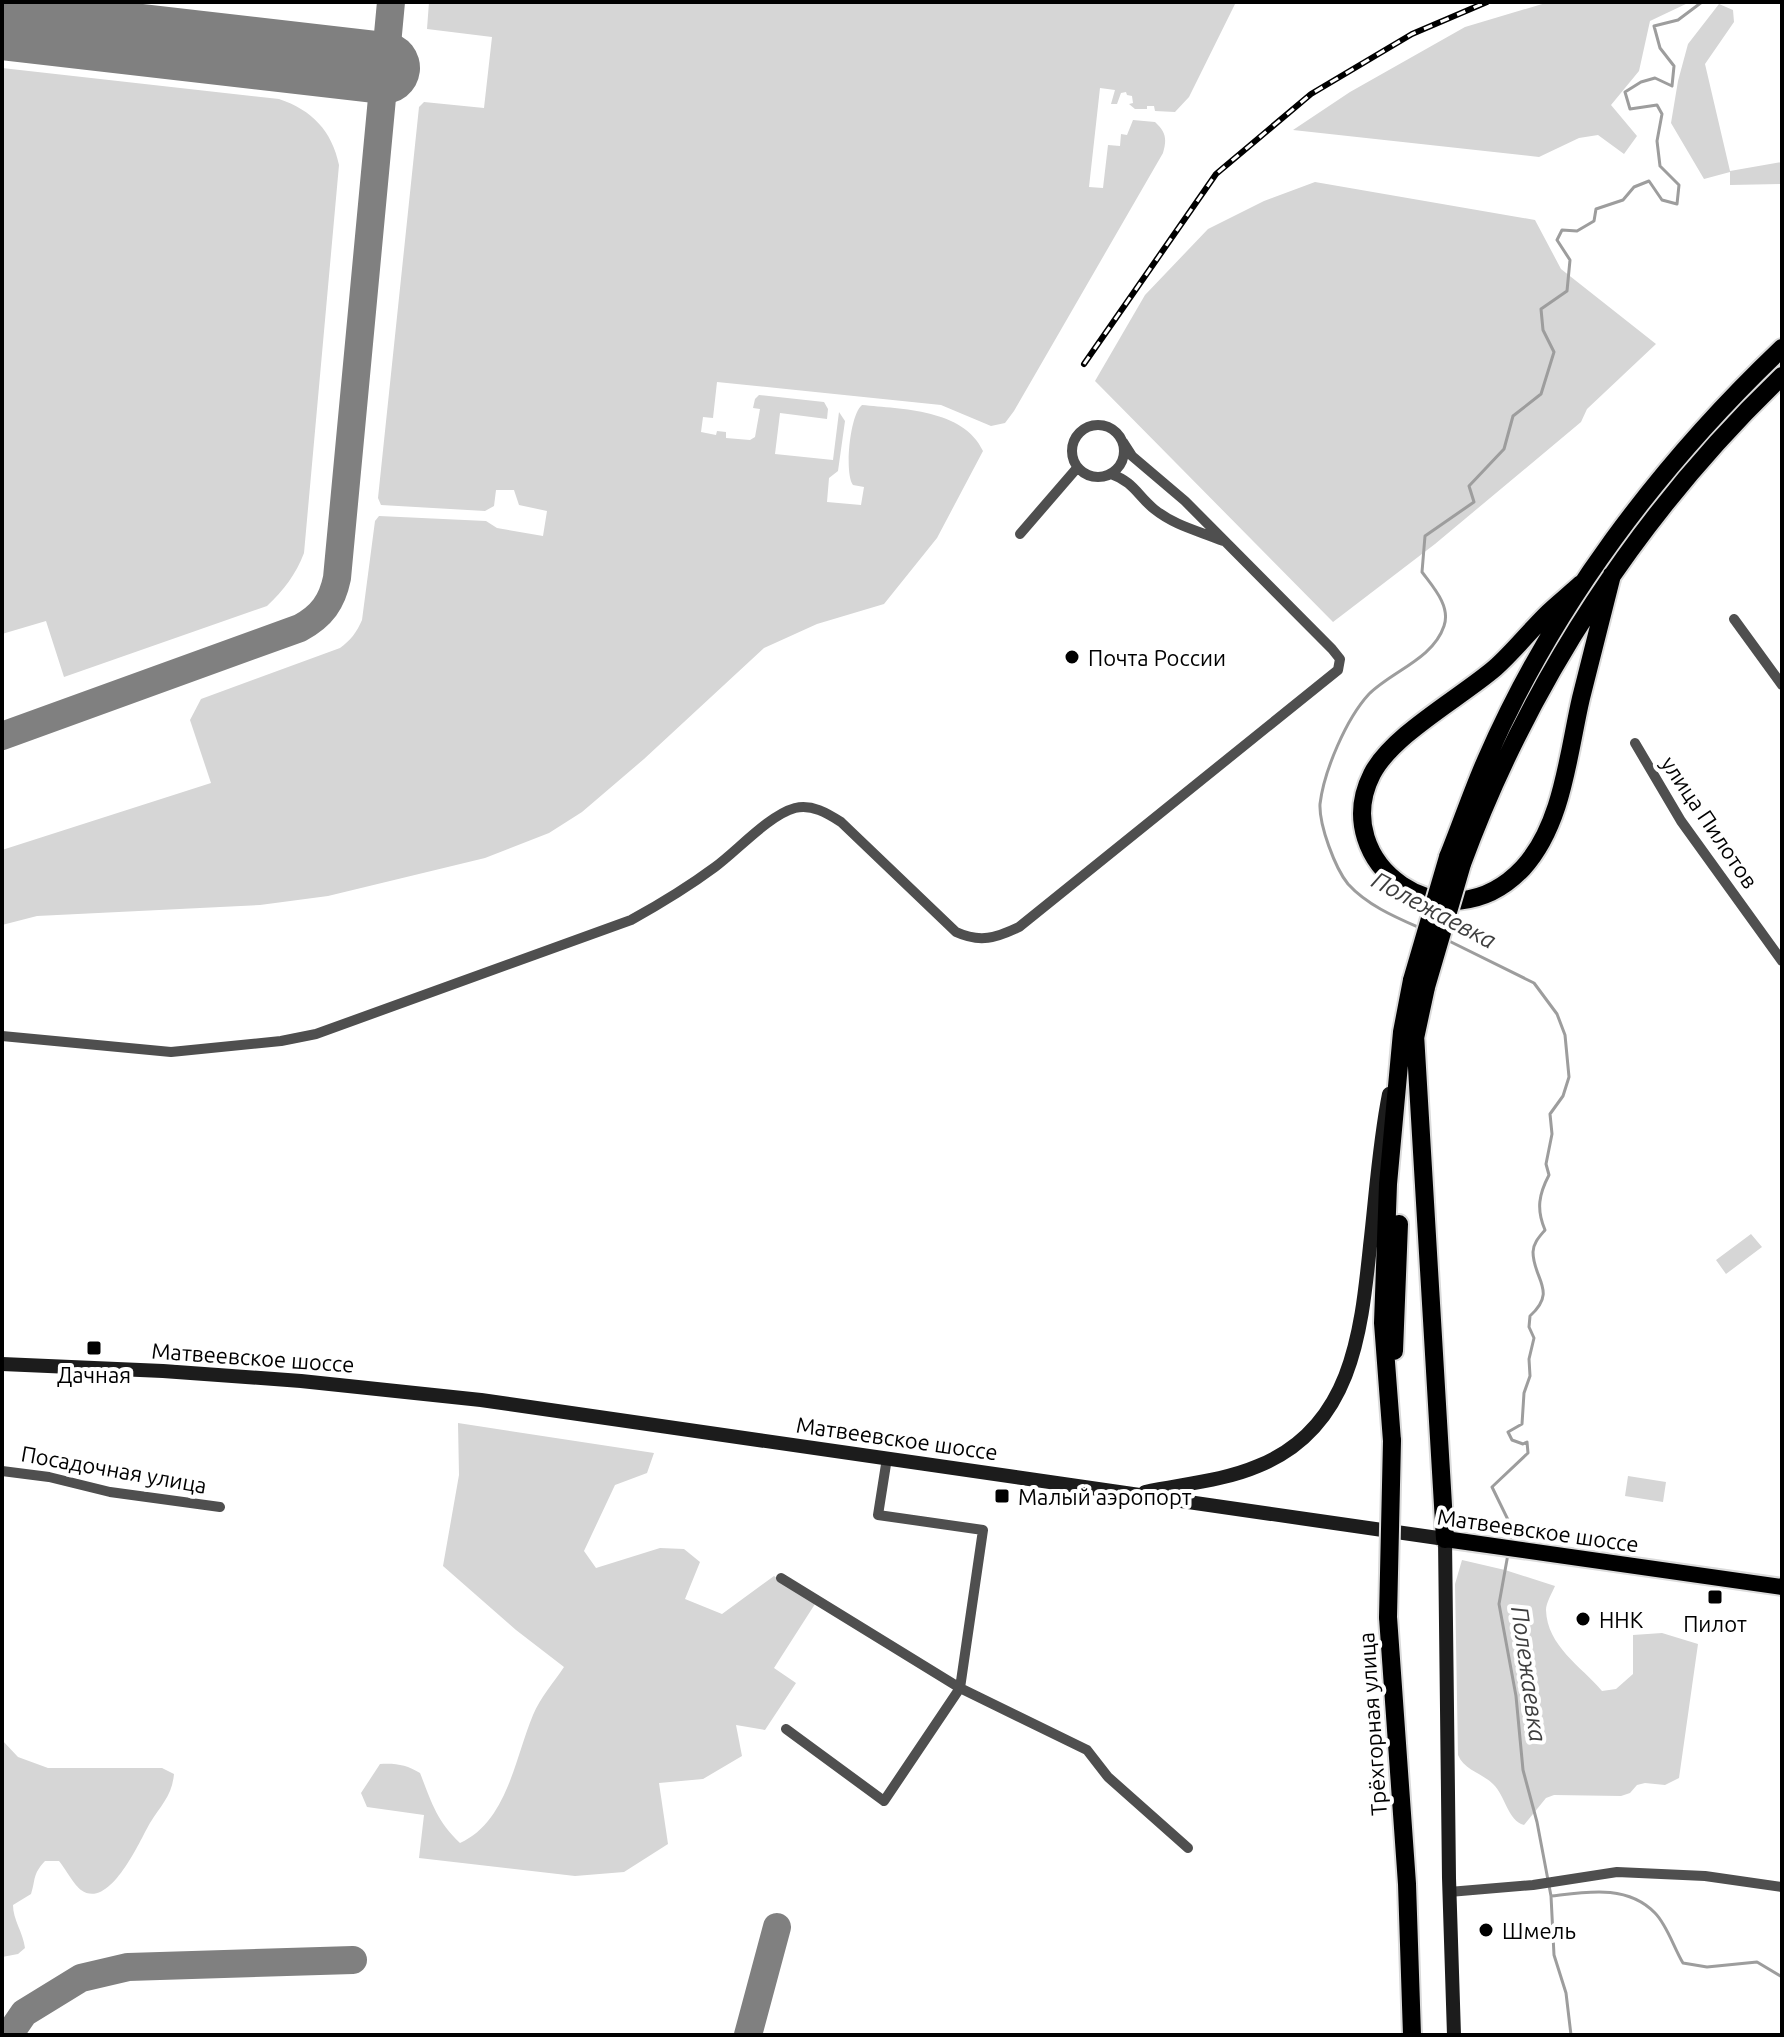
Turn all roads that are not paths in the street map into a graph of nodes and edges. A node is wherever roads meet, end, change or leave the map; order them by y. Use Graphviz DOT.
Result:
graph roads {
  1 [pos="1782,348"];
  2 [pos="1782,376"];
  3 [pos="1123,442"];
  4 [pos="1077,468"];
  5 [pos="1111,474"];
  6 [pos="1020,534"];
  7 [pos="1228,544"];
  8 [pos="1612,575"];
  9 [pos="1581,584"];
  10 [pos="1734,619"];
  11 [pos="1782,685"];
  12 [pos="1635,743"];
  13 [pos="1455,860"];
  14 [pos="1782,961"];
  15 [pos="1409,1033"];
  16 [pos="2,1036"];
  17 [pos="2,1364"];
  18 [pos="887,1458"];
  19 [pos="2,1471"];
  20 [pos="1133,1494"];
  21 [pos="220,1507"];
  22 [pos="1445,1539"];
  23 [pos="781,1578"];
  24 [pos="1782,1587"];
  25 [pos="960,1688"];
  26 [pos="786,1729"];
  27 [pos="1188,1848"];
  28 [pos="1782,1887"];
  29 [pos="1449,1892"];
  30 [pos="1412,2035"];
  31 [pos="1454,2035"];
  1 -- 9 [label="highway"];
  2 -- 8 [label="highway"];
  3 -- 4 [label="street"];
  3 -- 5 [label="street"];
  3 -- 7 [label="street"];
  4 -- 5 [label="street"];
  4 -- 6 [label="street"];
  5 -- 7 [label="street"];
  7 -- 16 [label="street"];
  8 -- 9 [label="highway"];
  8 -- 13 [label="highway"];
  9 -- 13 [label="highway"];
  10 -- 11 [label="street"];
  12 -- 14 [label="street, улица Пилотов"];
  13 -- 15 [label="highway, bridge"];
  15 -- 20 [label="main road"];
  15 -- 22 [label="highway"];
  15 -- 30 [label="highway, Трёхгорная улица, bridge"];
  17 -- 18 [label="main road, Матвеевское шоссе"];
  18 -- 20 [label="main road, Матвеевское шоссе"];
  18 -- 25 [label="street"];
  19 -- 21 [label="street, Посадочная улица"];
  20 -- 22 [label="main road, Матвеевское шоссе"];
  22 -- 24 [label="main road, Матвеевское шоссе"];
  22 -- 29 [label="main road"];
  23 -- 25 [label="street"];
  25 -- 26 [label="street"];
  25 -- 27 [label="street"];
  28 -- 29 [label="street"];
  29 -- 31 [label="main road"];
}
